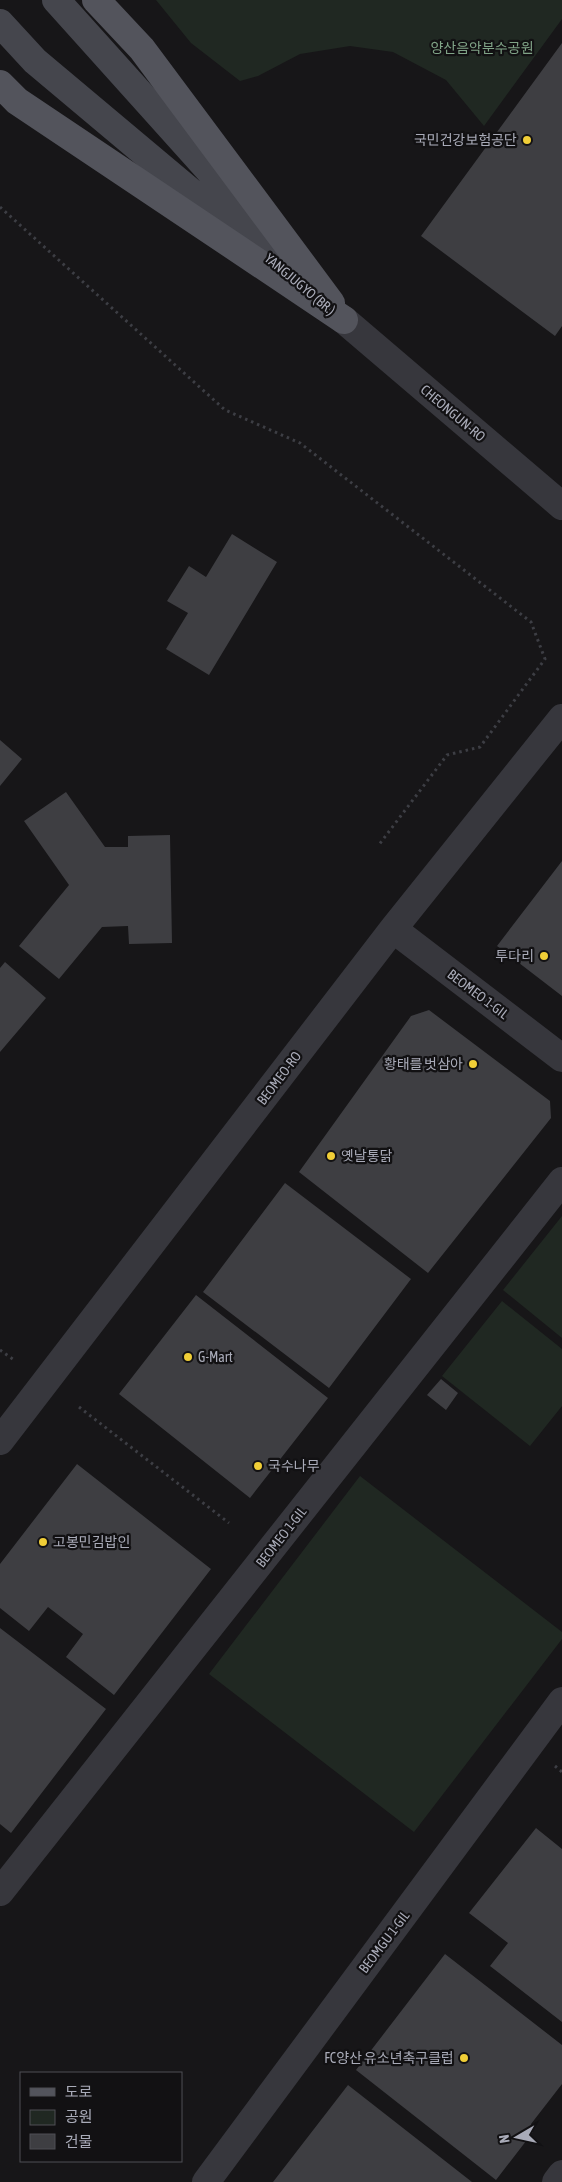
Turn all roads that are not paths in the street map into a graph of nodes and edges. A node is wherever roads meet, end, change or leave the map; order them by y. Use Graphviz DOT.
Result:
graph roads {
  1 [pos="56,0"];
  2 [pos="96,0"];
  3 [pos="0,23"];
  4 [pos="0,84"];
  5 [pos="344,320"];
  6 [pos="562,506"];
  7 [pos="562,718"];
  8 [pos="393,929"];
  9 [pos="562,1058"];
  10 [pos="562,1181"];
  11 [pos="0,1441"];
  12 [pos="562,1701"];
  13 [pos="0,1892"];
  14 [pos="562,2174"];
  15 [pos="206,2182"];
  16 [pos="556,2182"];
  1 -- 5 [label="main road, YANGJUGYO (BR.)"];
  2 -- 5 [label="main road"];
  3 -- 5 [label="main road, YANGJUGYO (BR.)"];
  4 -- 5 [label="main road"];
  5 -- 6 [label="street, CHEONGUN-RO"];
  7 -- 8 [label="street, BEOMEO-RO"];
  8 -- 9 [label="street, BEOMEO 1-GIL"];
  8 -- 11 [label="street, BEOMEO-RO"];
  10 -- 13 [label="street, BEOMEO 1-GIL"];
  12 -- 15 [label="street, BEOMGU 1-GIL"];
  14 -- 16 [label="street"];
}
